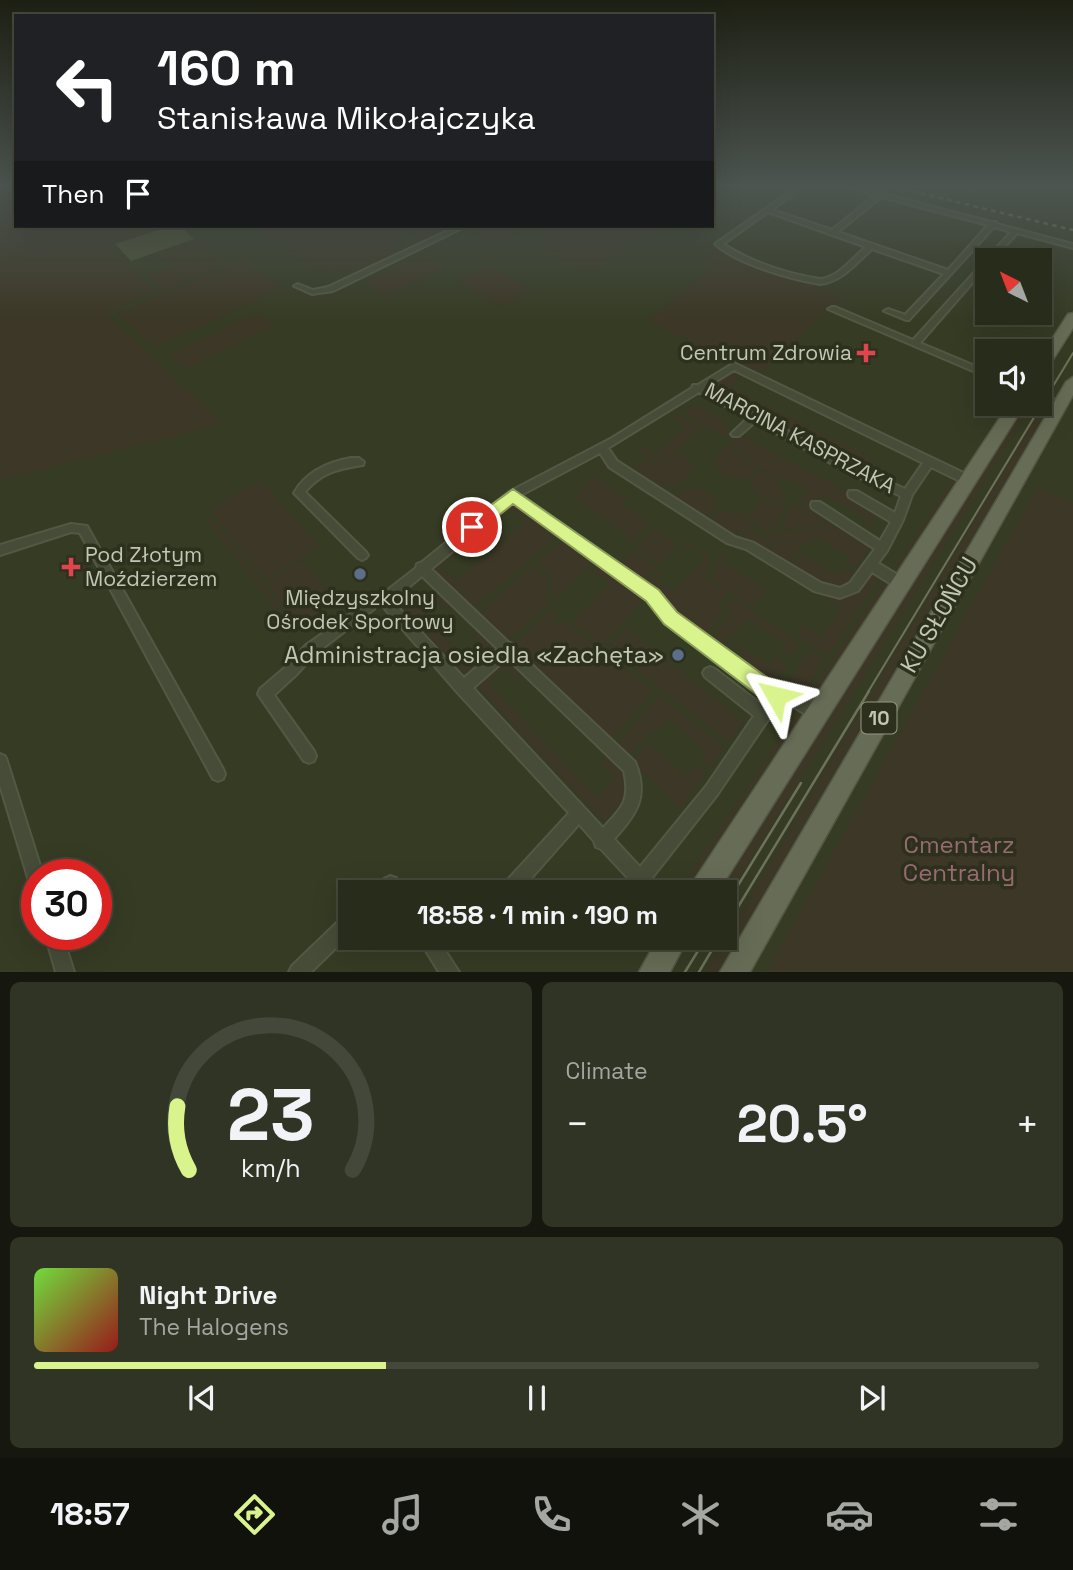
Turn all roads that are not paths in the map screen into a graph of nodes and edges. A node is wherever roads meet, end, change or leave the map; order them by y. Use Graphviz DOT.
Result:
graph roads {
  1 [pos="454,230"];
  2 [pos="737,230"];
  3 [pos="826,230"];
  4 [pos="836,230"];
  5 [pos="986,230"];
  6 [pos="1016,230"];
  7 [pos="1017,230"];
  8 [pos="833,233"];
  9 [pos="871,246"];
  10 [pos="1073,246"];
  11 [pos="1000,248"];
  12 [pos="948,273"];
  13 [pos="975,276"];
  14 [pos="298,286"];
  15 [pos="832,309"];
  16 [pos="888,311"];
  17 [pos="1073,317"];
  18 [pos="914,344"];
  19 [pos="1052,350"];
  20 [pos="975,369"];
  21 [pos="1073,382"];
  22 [pos="696,387"];
  23 [pos="1052,402"];
  24 [pos="1059,405"];
  25 [pos="1009,416"];
  26 [pos="754,418"];
  27 [pos="751,438"];
  28 [pos="602,448"];
  29 [pos="929,461"];
  30 [pos="359,462"];
  31 [pos="968,480"];
  32 [pos="853,494"];
  33 [pos="907,494"];
  34 [pos="513,495"];
  35 [pos="816,505"];
  36 [pos="898,520"];
  37 [pos="883,548"];
  38 [pos="0,550"];
  39 [pos="362,555"];
  40 [pos="871,565"];
  41 [pos="422,567"];
  42 [pos="901,584"];
  43 [pos="370,605"];
  44 [pos="508,648"];
  45 [pos="710,673"];
  46 [pos="463,688"];
  47 [pos="776,696"];
  48 [pos="763,714"];
  49 [pos="818,715"];
  50 [pos="310,756"];
  51 [pos="0,761"];
  52 [pos="218,774"];
  53 [pos="578,814"];
  54 [pos="602,841"];
  55 [pos="30,859"];
  56 [pos="519,880"];
  57 [pos="640,880"];
  58 [pos="712,880"];
  59 [pos="338,933"];
  60 [pos="58,950"];
  61 [pos="435,950"];
  62 [pos="666,950"];
  63 [pos="65,971"];
  64 [pos="298,971"];
  65 [pos="450,971"];
  66 [pos="653,971"];
  67 [pos="734,971"];
  1 -- 14 [label="street"];
  2 -- 9 [label="street"];
  3 -- 8 [label="street"];
  4 -- 8 [label="street"];
  5 -- 12 [label="street"];
  6 -- 11 [label="street"];
  7 -- 10 [label="street"];
  8 -- 9 [label="street"];
  9 -- 12 [label="street"];
  12 -- 16 [label="street"];
  13 -- 18 [label="street"];
  15 -- 18 [label="street"];
  17 -- 19 [label="main road"];
  18 -- 20 [label="street"];
  21 -- 24 [label="main road, KU SŁOŃCU / 10"];
  22 -- 26 [label="street, MARCINA KASPRZAKA"];
  22 -- 28 [label="street"];
  22 -- 29 [label="street, MARCINA KASPRZAKA"];
  23 -- 24 [label="street"];
  24 -- 67 [label="main road, KU SŁOŃCU / 10"];
  25 -- 31 [label="main road, KU SŁOŃCU / 10"];
  26 -- 27 [label="street"];
  26 -- 33 [label="street, MARCINA KASPRZAKA"];
  28 -- 34 [label="street"];
  28 -- 40 [label="street"];
  29 -- 31 [label="street, MARCINA KASPRZAKA"];
  29 -- 33 [label="street"];
  30 -- 39 [label="street"];
  31 -- 42 [label="main road, KU SŁOŃCU / 10"];
  32 -- 36 [label="street"];
  33 -- 36 [label="street"];
  34 -- 41 [label="street"];
  34 -- 47 [label="street"];
  35 -- 37 [label="street"];
  36 -- 37 [label="street"];
  37 -- 40 [label="street"];
  38 -- 52 [label="street"];
  40 -- 42 [label="street"];
  41 -- 44 [label="street"];
  41 -- 46 [label="street"];
  42 -- 49 [label="main road, KU SŁOŃCU / 10"];
  43 -- 50 [label="street"];
  44 -- 46 [label="street"];
  44 -- 54 [label="street"];
  45 -- 48 [label="street"];
  46 -- 53 [label="street"];
  47 -- 48 [label="street"];
  47 -- 49 [label="street"];
  48 -- 57 [label="street"];
  49 -- 58 [label="main road, KU SŁOŃCU / 10"];
  51 -- 55 [label="street"];
  53 -- 54 [label="street"];
  53 -- 56 [label="street"];
  54 -- 57 [label="street"];
  59 -- 64 [label="street"];
  60 -- 63 [label="street"];
  61 -- 65 [label="street"];
  62 -- 66 [label="main road"];
}
